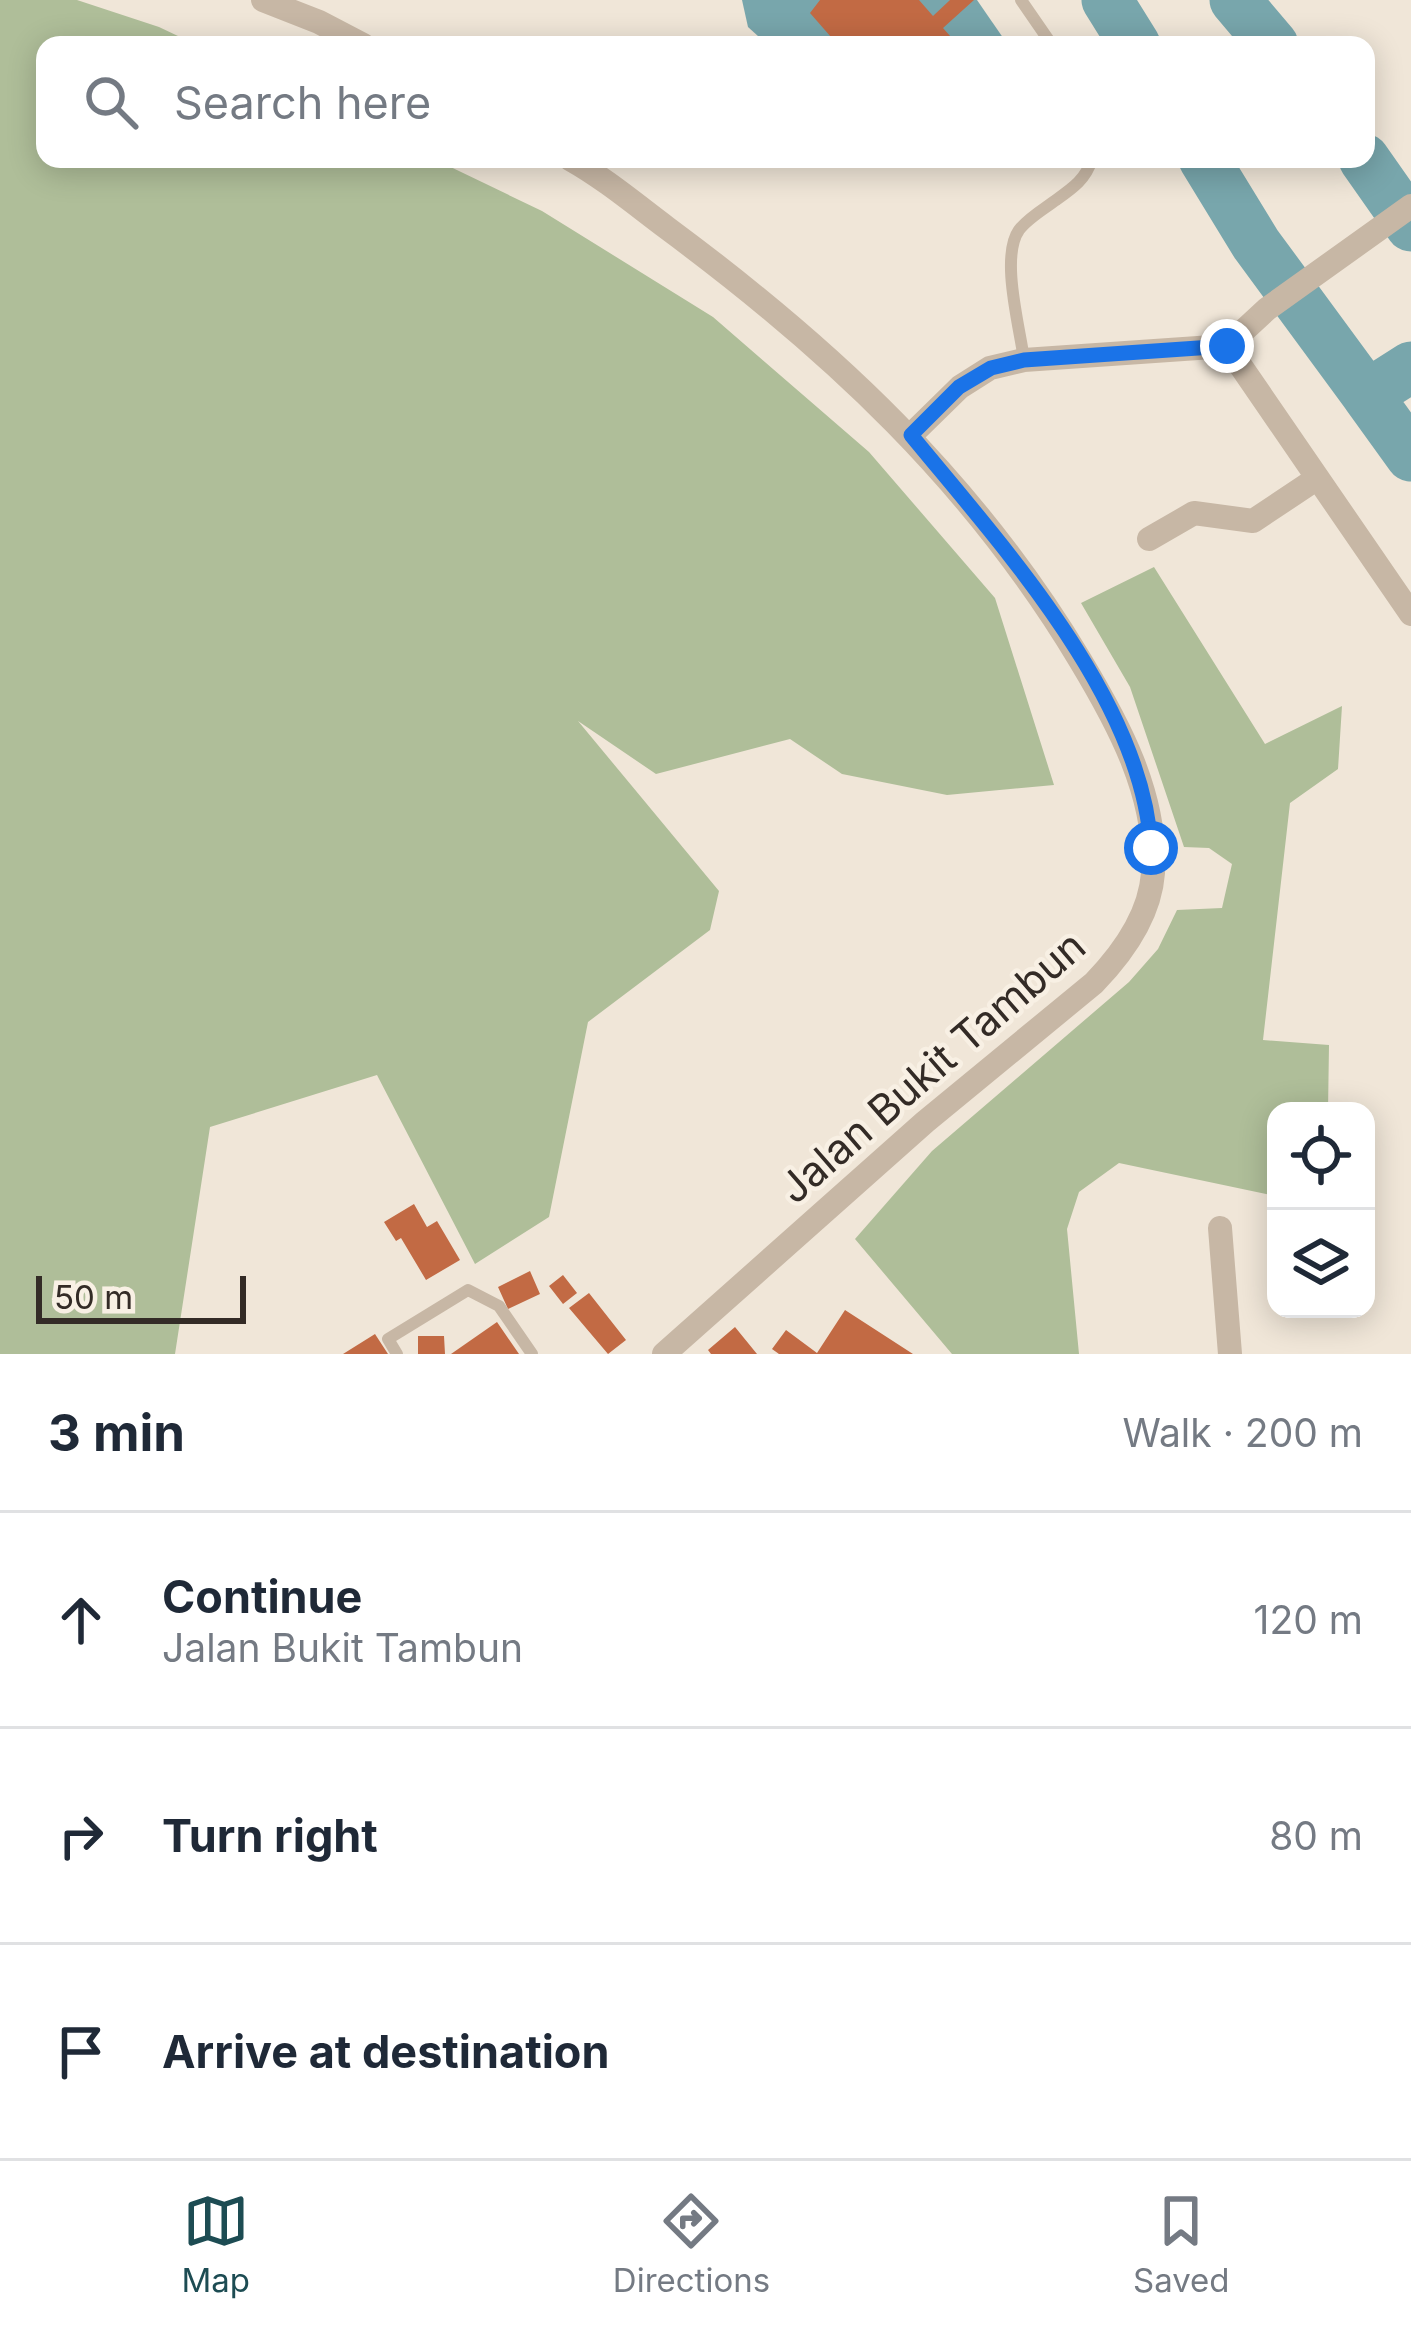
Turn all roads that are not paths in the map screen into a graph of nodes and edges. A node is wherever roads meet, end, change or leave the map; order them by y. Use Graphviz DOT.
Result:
graph roads {
  1 [pos="263,0"];
  2 [pos="1021,0"];
  3 [pos="321,11"];
  4 [pos="352,36"];
  5 [pos="1046,36"];
  6 [pos="582,168"];
  7 [pos="1088,168"];
  8 [pos="1411,206"];
  9 [pos="1227,346"];
  10 [pos="1024,360"];
  11 [pos="911,435"];
  12 [pos="1316,479"];
  13 [pos="1149,539"];
  14 [pos="1411,614"];
  15 [pos="1220,1228"];
  16 [pos="397,1354"];
  17 [pos="532,1354"];
  18 [pos="664,1354"];
  19 [pos="1230,1354"];
  1 -- 3 [label="street"];
  2 -- 5 [label="lane"];
  3 -- 4 [label="street"];
  6 -- 11 [label="street, Jalan Bukit Tambun"];
  7 -- 10 [label="lane"];
  8 -- 9 [label="street"];
  9 -- 10 [label="street"];
  9 -- 12 [label="street"];
  10 -- 11 [label="street"];
  11 -- 18 [label="street, Jalan Bukit Tambun"];
  12 -- 13 [label="street"];
  12 -- 14 [label="street"];
  15 -- 19 [label="street"];
  16 -- 17 [label="lane"];
}
